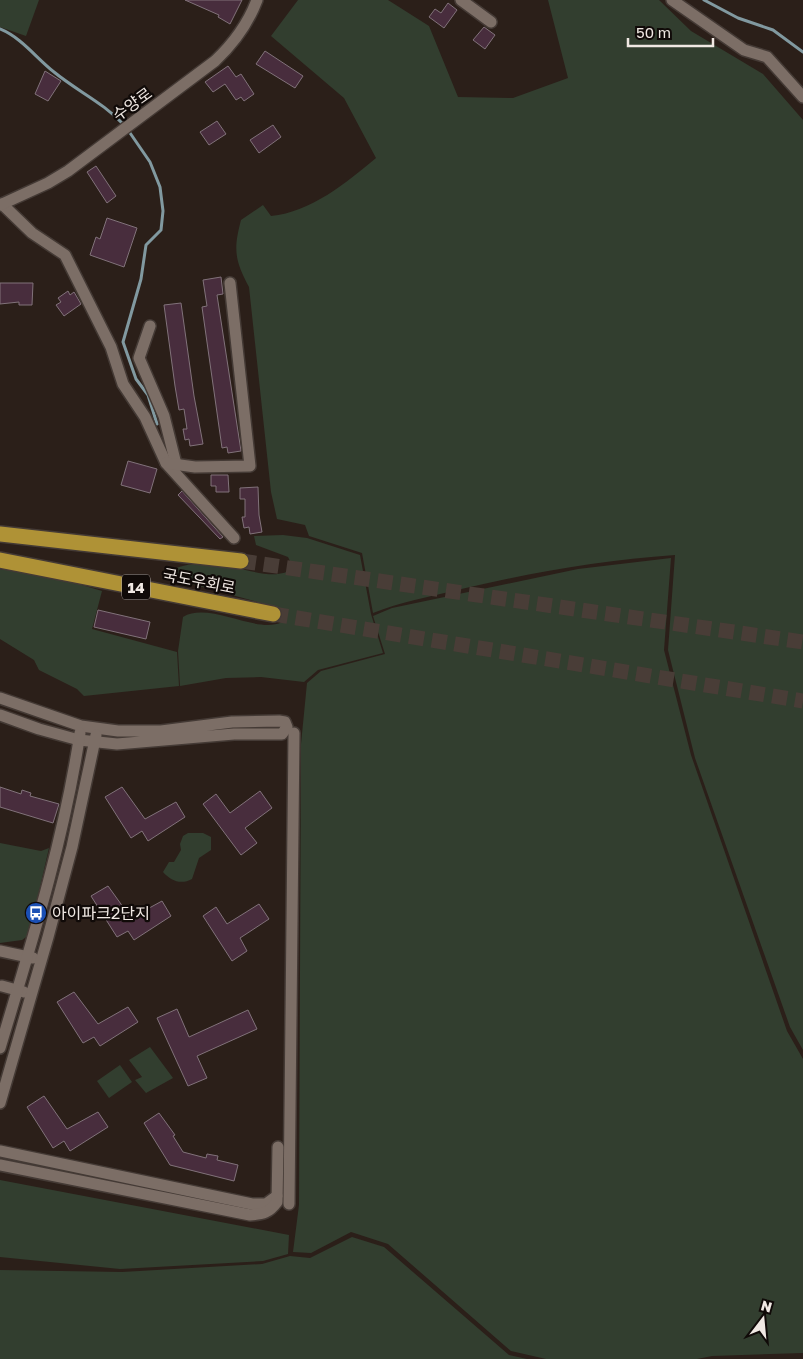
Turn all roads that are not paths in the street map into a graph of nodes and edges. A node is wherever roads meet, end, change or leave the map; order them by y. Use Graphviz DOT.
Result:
graph roads {
  1 [pos="256,0"];
  2 [pos="461,0"];
  3 [pos="672,0"];
  4 [pos="491,22"];
  5 [pos="803,97"];
  6 [pos="1,204"];
  7 [pos="230,284"];
  8 [pos="150,326"];
  9 [pos="171,463"];
  10 [pos="0,534"];
  11 [pos="234,538"];
  12 [pos="0,560"];
  13 [pos="241,560"];
  14 [pos="273,614"];
  15 [pos="0,698"];
  16 [pos="0,715"];
  17 [pos="81,726"];
  18 [pos="97,729"];
  19 [pos="49,732"];
  20 [pos="294,733"];
  21 [pos="79,740"];
  22 [pos="95,742"];
  23 [pos="74,768"];
  24 [pos="0,951"];
  25 [pos="28,957"];
  26 [pos="42,959"];
  27 [pos="2,986"];
  28 [pos="18,990"];
  29 [pos="32,994"];
  30 [pos="0,1048"];
  31 [pos="0,1103"];
  32 [pos="278,1147"];
  33 [pos="0,1151"];
  34 [pos="0,1165"];
  35 [pos="277,1196"];
  36 [pos="288,1204"];
  1 -- 6 [label="street, 수양로"];
  2 -- 4 [label="street"];
  3 -- 5 [label="street"];
  6 -- 9 [label="street"];
  7 -- 9 [label="street"];
  8 -- 9 [label="street"];
  9 -- 11 [label="street"];
  10 -- 13 [label="highway, 국도우회로 / 14"];
  12 -- 14 [label="highway, 국도우회로 / 14"];
  15 -- 17 [label="street"];
  16 -- 19 [label="street"];
  17 -- 18 [label="street"];
  17 -- 21 [label="street"];
  18 -- 22 [label="street"];
  18 -- 22 [label="street"];
  19 -- 21 [label="street"];
  19 -- 23 [label="street"];
  20 -- 36 [label="street"];
  21 -- 22 [label="street"];
  21 -- 23 [label="street"];
  22 -- 26 [label="street"];
  23 -- 25 [label="street"];
  24 -- 25 [label="street"];
  25 -- 26 [label="street"];
  25 -- 28 [label="street"];
  26 -- 29 [label="street"];
  27 -- 28 [label="street"];
  28 -- 29 [label="street"];
  28 -- 30 [label="street"];
  29 -- 31 [label="street"];
  32 -- 35 [label="street"];
  33 -- 35 [label="street"];
  34 -- 35 [label="street"];
}
